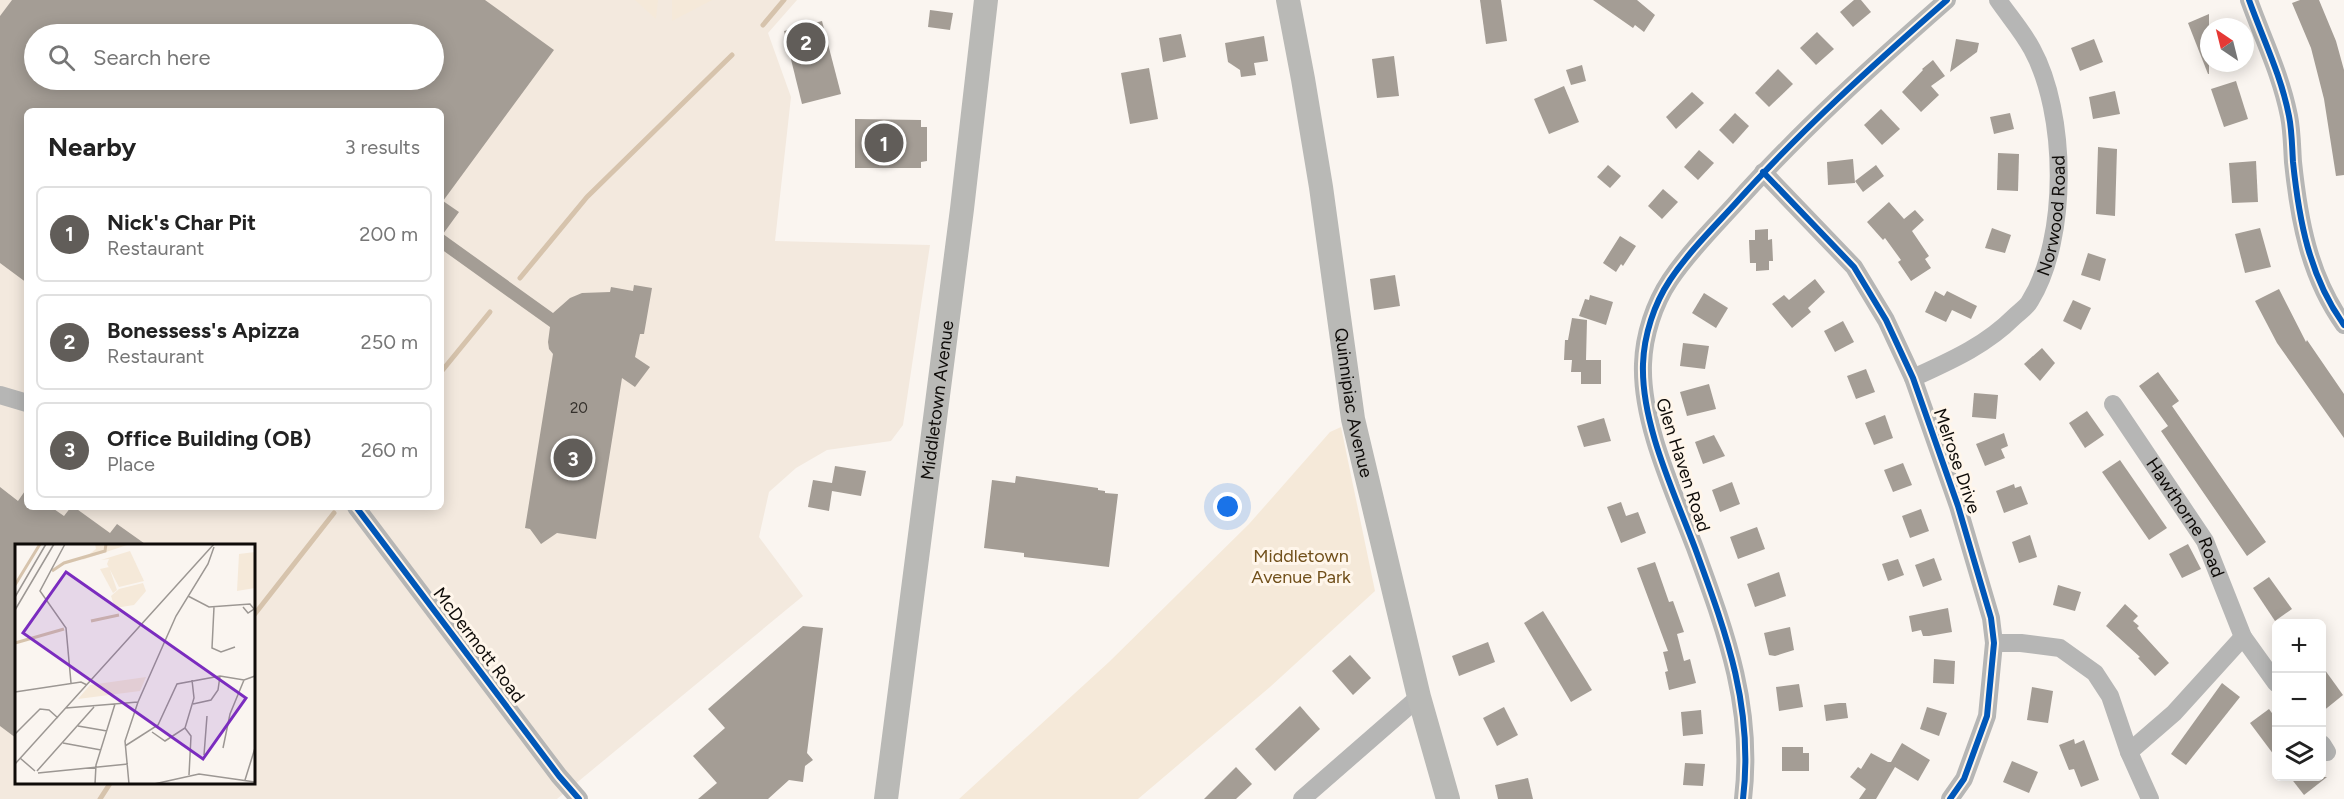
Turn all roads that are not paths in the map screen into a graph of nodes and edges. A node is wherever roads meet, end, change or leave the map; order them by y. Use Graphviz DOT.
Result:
graph roads {
  1 [pos="986,0"];
  2 [pos="1287,0"];
  3 [pos="1947,0"];
  4 [pos="1998,0"];
  5 [pos="2249,0"];
  6 [pos="1763,172"];
  7 [pos="2344,325"];
  8 [pos="1913,378"];
  9 [pos="0,395"];
  10 [pos="24,402"];
  11 [pos="2113,404"];
  12 [pos="358,510"];
  13 [pos="2243,637"];
  14 [pos="1994,643"];
  15 [pos="2272,676"];
  16 [pos="1419,697"];
  17 [pos="2129,752"];
  18 [pos="579,799"];
  19 [pos="886,799"];
  20 [pos="1302,799"];
  21 [pos="1448,799"];
  22 [pos="1743,799"];
  23 [pos="1950,799"];
  24 [pos="2150,799"];
  1 -- 19 [label="main road, Middletown Avenue"];
  2 -- 16 [label="main road, Quinnipiac Avenue"];
  3 -- 6 [label="street, Glen Haven Road"];
  4 -- 8 [label="street, Norwood Road"];
  5 -- 7 [label="street"];
  6 -- 8 [label="street, Melrose Drive"];
  6 -- 22 [label="street, Glen Haven Road"];
  8 -- 14 [label="street, Melrose Drive"];
  9 -- 10 [label="street"];
  11 -- 13 [label="street, Hawthorne Road"];
  12 -- 18 [label="street, McDermott Road"];
  13 -- 15 [label="street, Hawthorne Road"];
  13 -- 17 [label="street"];
  14 -- 17 [label="street"];
  14 -- 23 [label="street, Melrose Drive"];
  16 -- 20 [label="street"];
  16 -- 21 [label="main road, Quinnipiac Avenue"];
  17 -- 24 [label="street"];
}
